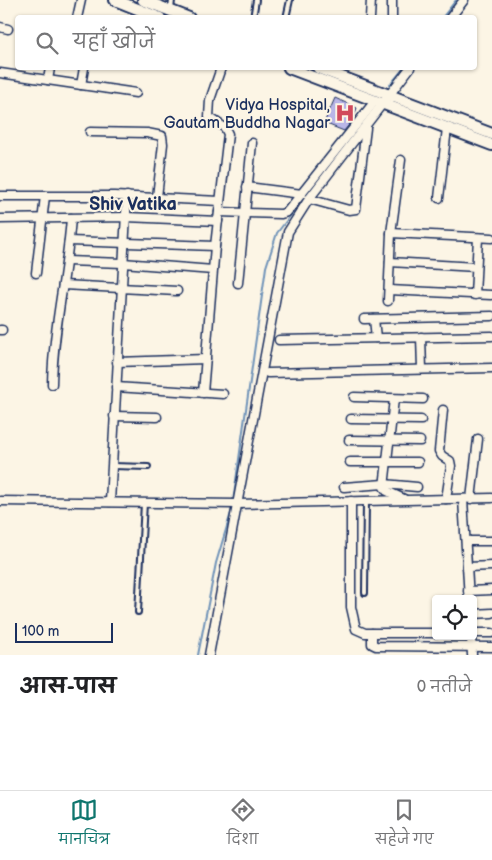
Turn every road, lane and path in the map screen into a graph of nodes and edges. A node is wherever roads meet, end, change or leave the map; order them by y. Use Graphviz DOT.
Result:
graph roads {
  1 [pos="81,0"];
  2 [pos="115,0"];
  3 [pos="143,0"];
  4 [pos="256,0"];
  5 [pos="290,0"];
  6 [pos="370,0"];
  7 [pos="392,0"];
  8 [pos="464,0"];
  9 [pos="171,5"];
  10 [pos="78,15"];
  11 [pos="152,15"];
  12 [pos="185,15"];
  13 [pos="253,15"];
  14 [pos="287,15"];
  15 [pos="370,15"];
  16 [pos="392,15"];
  17 [pos="452,15"];
  18 [pos="25,70"];
  19 [pos="50,70"];
  20 [pos="84,70"];
  21 [pos="219,70"];
  22 [pos="295,70"];
  23 [pos="322,70"];
  24 [pos="408,70"];
  25 [pos="0,73"];
  26 [pos="24,76"];
  27 [pos="48,80"];
  28 [pos="81,85"];
  29 [pos="136,93"];
  30 [pos="383,100"];
  31 [pos="366,128"];
  32 [pos="446,128"];
  33 [pos="90,132"];
  34 [pos="492,134"];
  35 [pos="252,143"];
  36 [pos="492,144"];
  37 [pos="401,160"];
  38 [pos="247,187"];
  39 [pos="302,194"];
  40 [pos="0,196"];
  41 [pos="45,196"];
  42 [pos="127,196"];
  43 [pos="157,197"];
  44 [pos="439,198"];
  45 [pos="309,200"];
  46 [pos="220,201"];
  47 [pos="219,212"];
  48 [pos="244,213"];
  49 [pos="126,217"];
  50 [pos="71,218"];
  51 [pos="0,219"];
  52 [pos="42,220"];
  53 [pos="218,222"];
  54 [pos="391,232"];
  55 [pos="478,238"];
  56 [pos="492,238"];
  57 [pos="69,241"];
  58 [pos="124,241"];
  59 [pos="215,246"];
  60 [pos="67,261"];
  61 [pos="390,262"];
  62 [pos="123,263"];
  63 [pos="476,267"];
  64 [pos="213,270"];
  65 [pos="36,273"];
  66 [pos="238,284"];
  67 [pos="63,285"];
  68 [pos="122,288"];
  69 [pos="389,290"];
  70 [pos="177,291"];
  71 [pos="475,295"];
  72 [pos="491,295"];
  73 [pos="388,301"];
  74 [pos="492,316"];
  75 [pos="364,319"];
  76 [pos="374,319"];
  77 [pos="492,336"];
  78 [pos="421,337"];
  79 [pos="376,338"];
  80 [pos="278,340"];
  81 [pos="206,359"];
  82 [pos="117,362"];
  83 [pos="492,368"];
  84 [pos="422,369"];
  85 [pos="268,373"];
  86 [pos="52,384"];
  87 [pos="116,387"];
  88 [pos="203,393"];
  89 [pos="223,394"];
  90 [pos="354,397"];
  91 [pos="394,399"];
  92 [pos="423,399"];
  93 [pos="442,410"];
  94 [pos="114,416"];
  95 [pos="157,417"];
  96 [pos="351,419"];
  97 [pos="392,420"];
  98 [pos="422,420"];
  99 [pos="478,439"];
  100 [pos="349,440"];
  101 [pos="389,441"];
  102 [pos="420,441"];
  103 [pos="350,462"];
  104 [pos="386,462"];
  105 [pos="418,462"];
  106 [pos="112,466"];
  107 [pos="148,467"];
  108 [pos="384,484"];
  109 [pos="344,487"];
  110 [pos="417,487"];
  111 [pos="492,498"];
  112 [pos="446,499"];
  113 [pos="467,499"];
  114 [pos="405,500"];
  115 [pos="0,501"];
  116 [pos="366,501"];
  117 [pos="110,502"];
  118 [pos="351,502"];
  119 [pos="144,503"];
  120 [pos="234,504"];
  121 [pos="466,541"];
  122 [pos="492,541"];
  123 [pos="492,566"];
  124 [pos="467,567"];
  125 [pos="492,590"];
  126 [pos="364,593"];
  127 [pos="468,595"];
  128 [pos="138,612"];
  129 [pos="492,613"];
  130 [pos="477,614"];
  131 [pos="372,633"];
  132 [pos="417,633"];
  133 [pos="432,633"];
  134 [pos="477,633"];
  135 [pos="492,633"];
  136 [pos="416,647"];
  137 [pos="492,647"];
  138 [pos="472,652"];
  139 [pos="209,655"];
  1 -- 10 [label="street"];
  2 -- 11 [label="street"];
  3 -- 9 [label="street"];
  4 -- 13 [label="lane"];
  5 -- 14 [label="lane"];
  6 -- 15 [label="street"];
  7 -- 16 [label="street"];
  8 -- 17 [label="street"];
  9 -- 12 [label="street"];
  18 -- 26 [label="street"];
  19 -- 27 [label="street"];
  20 -- 28 [label="street"];
  21 -- 46 [label="street"];
  22 -- 30 [label="street"];
  23 -- 30 [label="street"];
  24 -- 30 [label="street"];
  25 -- 26 [label="street"];
  26 -- 27 [label="street"];
  27 -- 28 [label="street"];
  28 -- 29 [label="street"];
  30 -- 31 [label="street"];
  30 -- 32 [label="street"];
  30 -- 34 [label="street"];
  30 -- 39 [label="street"];
  31 -- 45 [label="street"];
  31 -- 45 [label="street"];
  32 -- 36 [label="street"];
  32 -- 44 [label="street"];
  33 -- 43 [label="street"];
  35 -- 38 [label="street"];
  37 -- 54 [label="street"];
  38 -- 39 [label="street"];
  38 -- 48 [label="street"];
  39 -- 48 [label="street"];
  40 -- 41 [label="street"];
  41 -- 42 [label="street"];
  41 -- 52 [label="street"];
  42 -- 43 [label="street"];
  42 -- 49 [label="street"];
  43 -- 46 [label="street"];
  45 -- 120 [label="street"];
  46 -- 47 [label="street"];
  47 -- 48 [label="street"];
  47 -- 53 [label="street"];
  48 -- 66 [label="street"];
  49 -- 50 [label="street"];
  49 -- 53 [label="street"];
  49 -- 58 [label="street"];
  50 -- 52 [label="street"];
  50 -- 57 [label="street"];
  51 -- 52 [label="street"];
  52 -- 65 [label="street"];
  53 -- 59 [label="street"];
  54 -- 55 [label="street"];
  54 -- 61 [label="street"];
  55 -- 56 [label="street"];
  55 -- 63 [label="street"];
  57 -- 58 [label="street"];
  57 -- 60 [label="street"];
  58 -- 59 [label="street"];
  58 -- 62 [label="street"];
  59 -- 64 [label="street"];
  60 -- 62 [label="street"];
  60 -- 67 [label="street"];
  61 -- 63 [label="street"];
  61 -- 69 [label="street"];
  62 -- 64 [label="street"];
  62 -- 68 [label="street"];
  63 -- 71 [label="street"];
  64 -- 81 [label="street"];
  67 -- 68 [label="street"];
  67 -- 86 [label="street"];
  68 -- 70 [label="street"];
  68 -- 82 [label="street"];
  69 -- 71 [label="street"];
  69 -- 73 [label="street"];
  71 -- 72 [label="street"];
  74 -- 76 [label="street"];
  75 -- 76 [label="street"];
  76 -- 79 [label="street"];
  77 -- 78 [label="street"];
  78 -- 79 [label="street"];
  78 -- 84 [label="street"];
  79 -- 80 [label="street"];
  81 -- 82 [label="street"];
  81 -- 88 [label="street"];
  82 -- 87 [label="street"];
  83 -- 84 [label="street"];
  84 -- 85 [label="street"];
  87 -- 88 [label="street"];
  87 -- 94 [label="street"];
  88 -- 89 [label="street"];
  90 -- 91 [label="street"];
  91 -- 92 [label="street"];
  91 -- 97 [label="street"];
  93 -- 112 [label="street"];
  94 -- 95 [label="street"];
  94 -- 106 [label="street"];
  96 -- 97 [label="street"];
  97 -- 98 [label="street"];
  97 -- 101 [label="street"];
  99 -- 113 [label="street"];
  100 -- 101 [label="street"];
  101 -- 102 [label="street"];
  101 -- 104 [label="street"];
  103 -- 104 [label="street"];
  104 -- 105 [label="street"];
  104 -- 108 [label="street"];
  106 -- 107 [label="lane"];
  106 -- 117 [label="street"];
  108 -- 109 [label="street"];
  108 -- 110 [label="street"];
  108 -- 114 [label="street"];
  111 -- 113 [label="street"];
  112 -- 113 [label="street"];
  112 -- 114 [label="street"];
  113 -- 121 [label="street"];
  114 -- 116 [label="street"];
  115 -- 117 [label="street"];
  116 -- 118 [label="street"];
  116 -- 126 [label="lane"];
  117 -- 119 [label="street"];
  118 -- 120 [label="street"];
  118 -- 131 [label="street"];
  119 -- 120 [label="street"];
  119 -- 128 [label="lane"];
  120 -- 139 [label="street"];
  121 -- 122 [label="street"];
  121 -- 124 [label="street"];
  123 -- 124 [label="street"];
  124 -- 127 [label="street"];
  125 -- 127 [label="street"];
  129 -- 130 [label="street"];
  131 -- 132 [label="street"];
  131 -- 136 [label="street"];
  132 -- 133 [label="street"];
  132 -- 136 [label="street"];
  134 -- 135 [label="street"];
  136 -- 138 [label="street"];
  137 -- 138 [label="street"];
}
